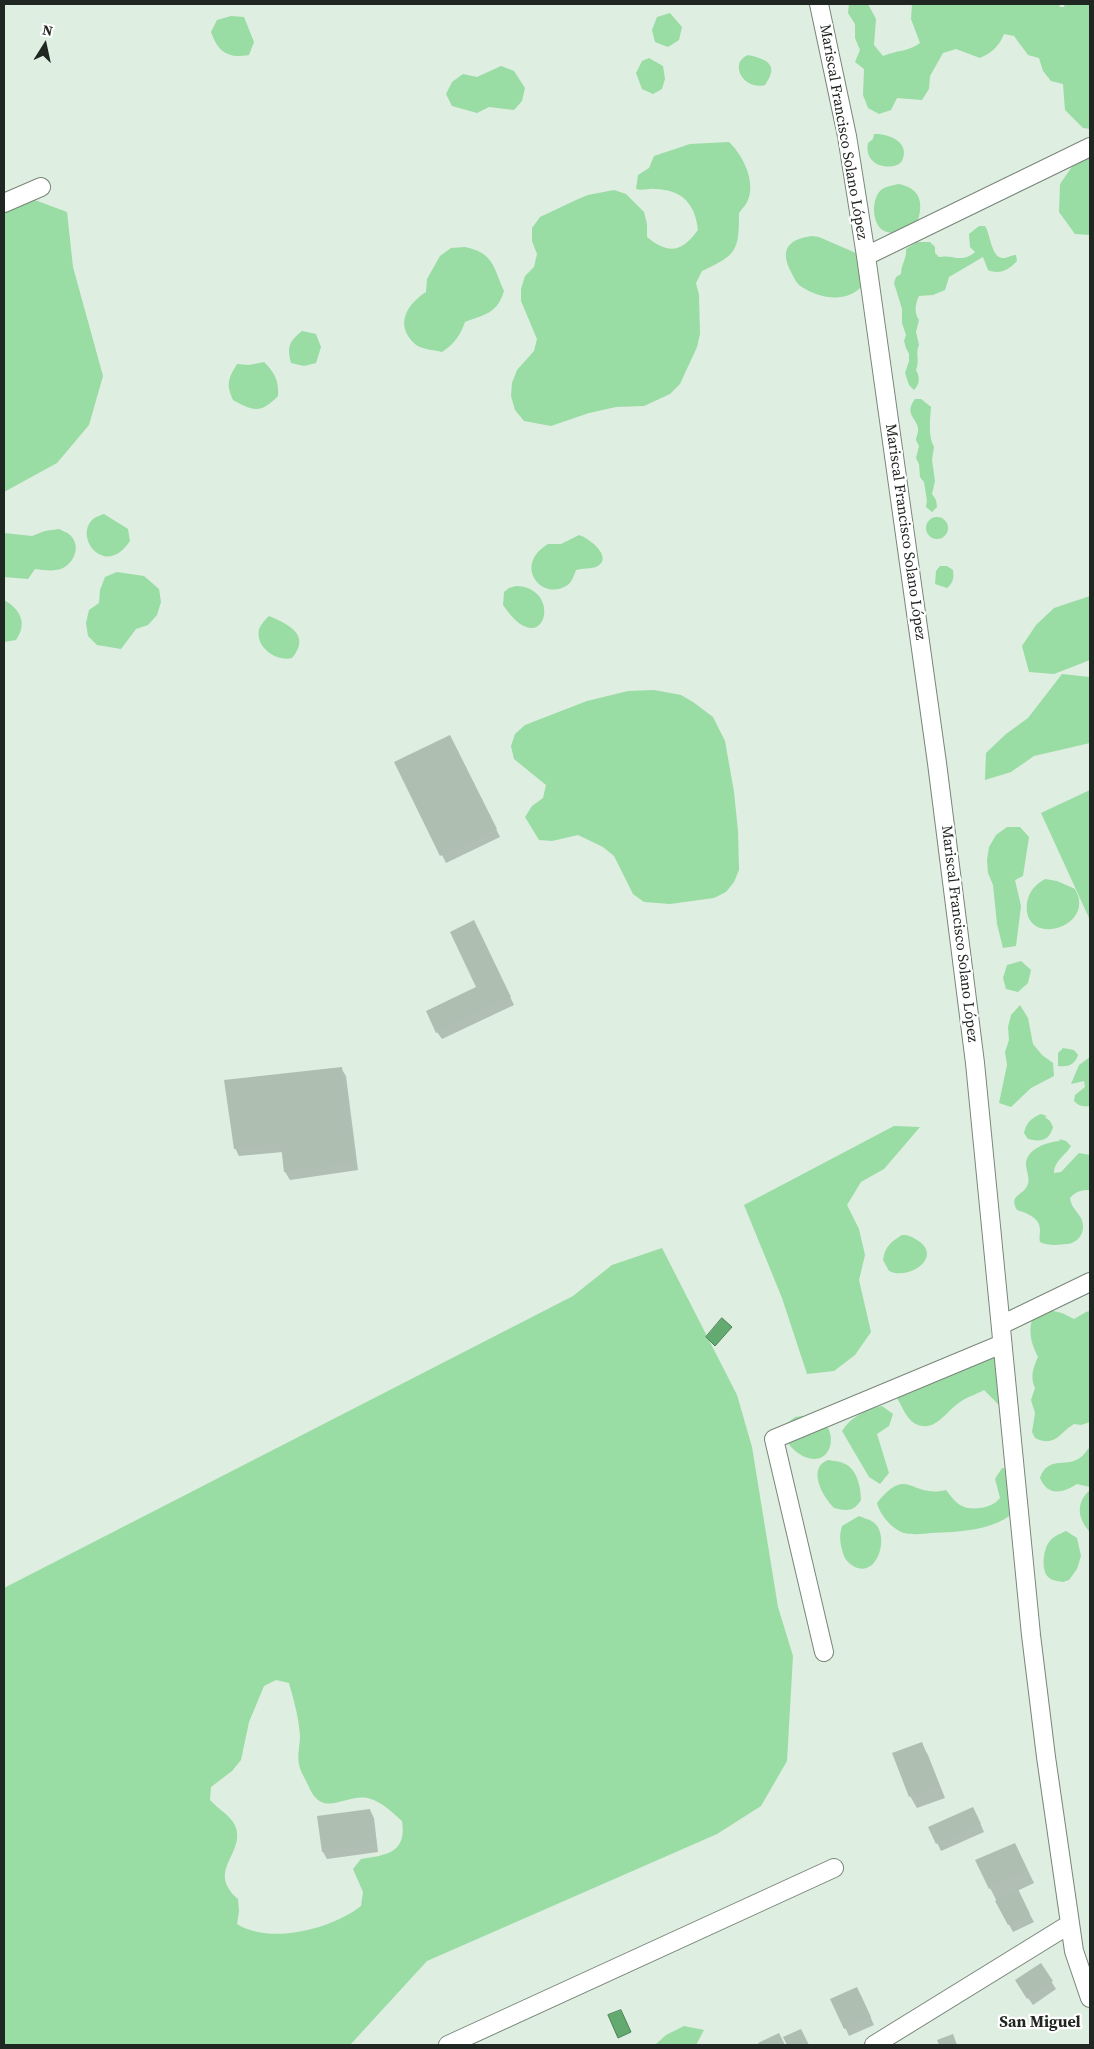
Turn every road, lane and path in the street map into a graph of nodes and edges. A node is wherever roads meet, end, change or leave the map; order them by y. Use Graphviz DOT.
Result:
graph roads {
  1 [pos="819,4"];
  2 [pos="1090,147"];
  3 [pos="41,187"];
  4 [pos="4,203"];
  5 [pos="866,256"];
  6 [pos="1090,1282"];
  7 [pos="1001,1325"];
  8 [pos="1002,1344"];
  9 [pos="824,1652"];
  10 [pos="834,1868"];
  11 [pos="1070,1924"];
  12 [pos="1090,1997"];
  13 [pos="448,2045"];
  14 [pos="874,2045"];
  1 -- 5 [label="street, Mariscal Francisco Solano López"];
  2 -- 5 [label="street"];
  3 -- 4 [label="street"];
  5 -- 7 [label="street, Mariscal Francisco Solano López"];
  6 -- 7 [label="street"];
  7 -- 8 [label="street, Mariscal Francisco Solano López"];
  8 -- 9 [label="street"];
  8 -- 11 [label="street, Mariscal Francisco Solano López"];
  10 -- 13 [label="street"];
  11 -- 12 [label="street, Mariscal Francisco Solano López"];
  11 -- 14 [label="street"];
}
